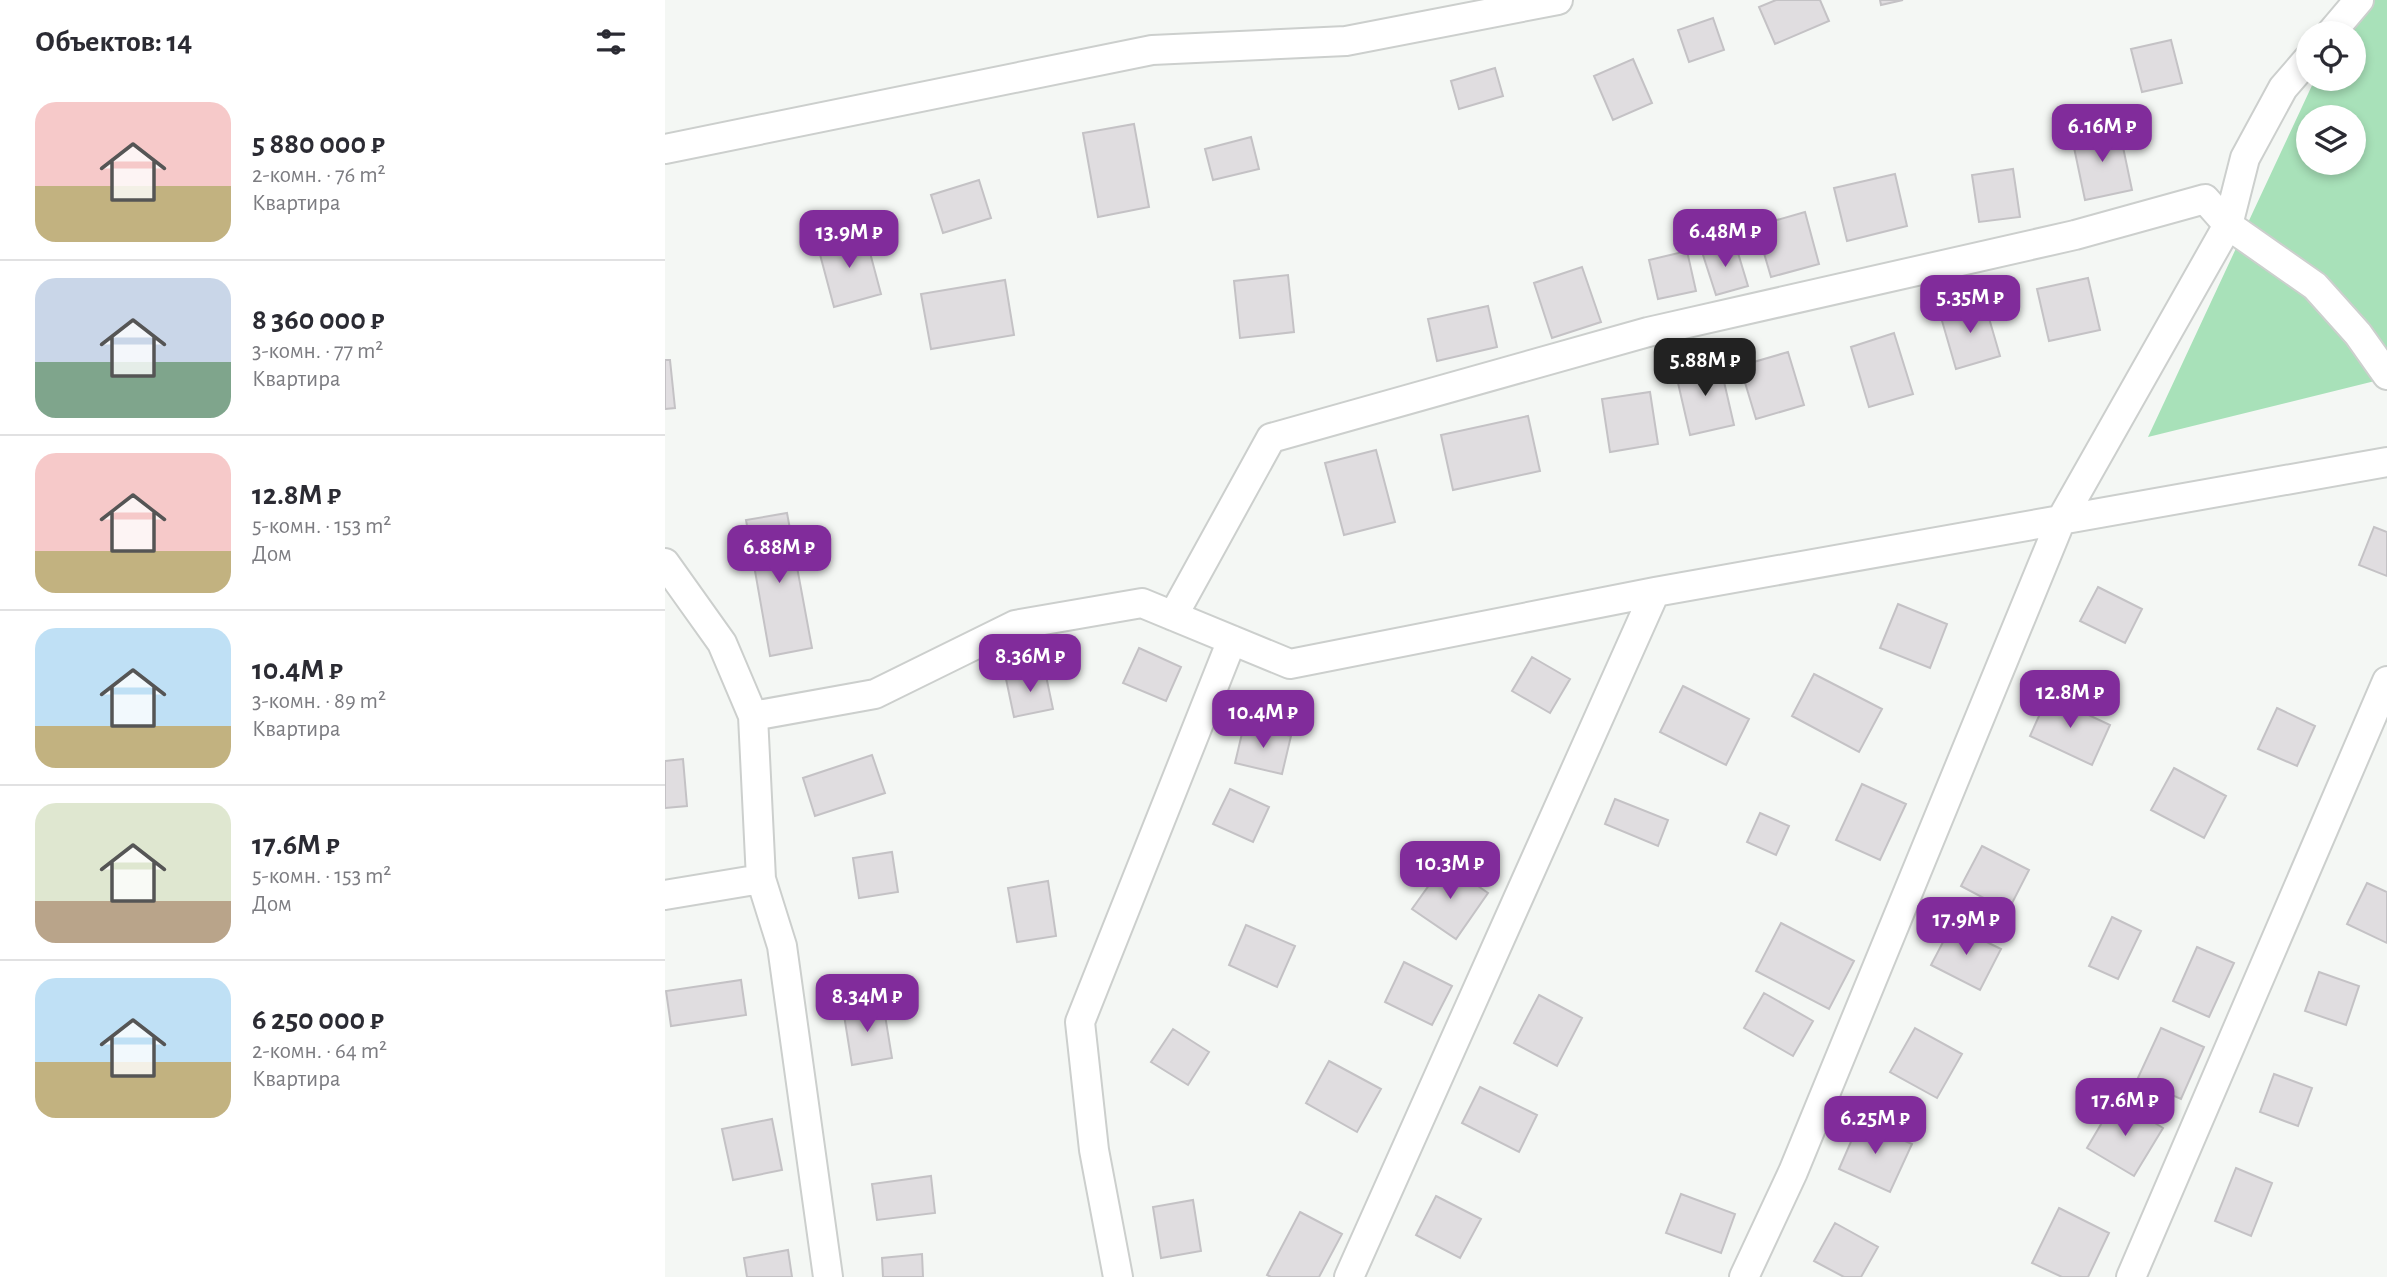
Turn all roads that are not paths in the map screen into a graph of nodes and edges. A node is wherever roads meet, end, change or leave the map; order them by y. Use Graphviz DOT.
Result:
graph roads {
  1 [pos="1557,0"];
  2 [pos="2359,0"];
  3 [pos="2341,21"];
  4 [pos="2296,73"];
  5 [pos="665,149"];
  6 [pos="2228,225"];
  7 [pos="2387,375"];
  8 [pos="2387,462"];
  9 [pos="2061,520"];
  10 [pos="665,563"];
  11 [pos="1655,592"];
  12 [pos="1173,616"];
  13 [pos="1232,640"];
  14 [pos="2387,681"];
  15 [pos="753,716"];
  16 [pos="761,879"];
  17 [pos="665,895"];
  18 [pos="828,1277"];
  19 [pos="1118,1277"];
  20 [pos="1349,1277"];
  21 [pos="1744,1277"];
  22 [pos="2131,1277"];
  1 -- 5 [label="street"];
  2 -- 3 [label="street"];
  4 -- 6 [label="street"];
  6 -- 7 [label="street"];
  6 -- 9 [label="street"];
  6 -- 12 [label="street"];
  8 -- 9 [label="street"];
  9 -- 11 [label="street"];
  9 -- 21 [label="street"];
  10 -- 15 [label="street"];
  11 -- 13 [label="street"];
  11 -- 20 [label="street"];
  12 -- 13 [label="street"];
  12 -- 15 [label="street"];
  13 -- 19 [label="street"];
  14 -- 22 [label="street"];
  15 -- 16 [label="street"];
  16 -- 17 [label="street"];
  16 -- 18 [label="street"];
}
